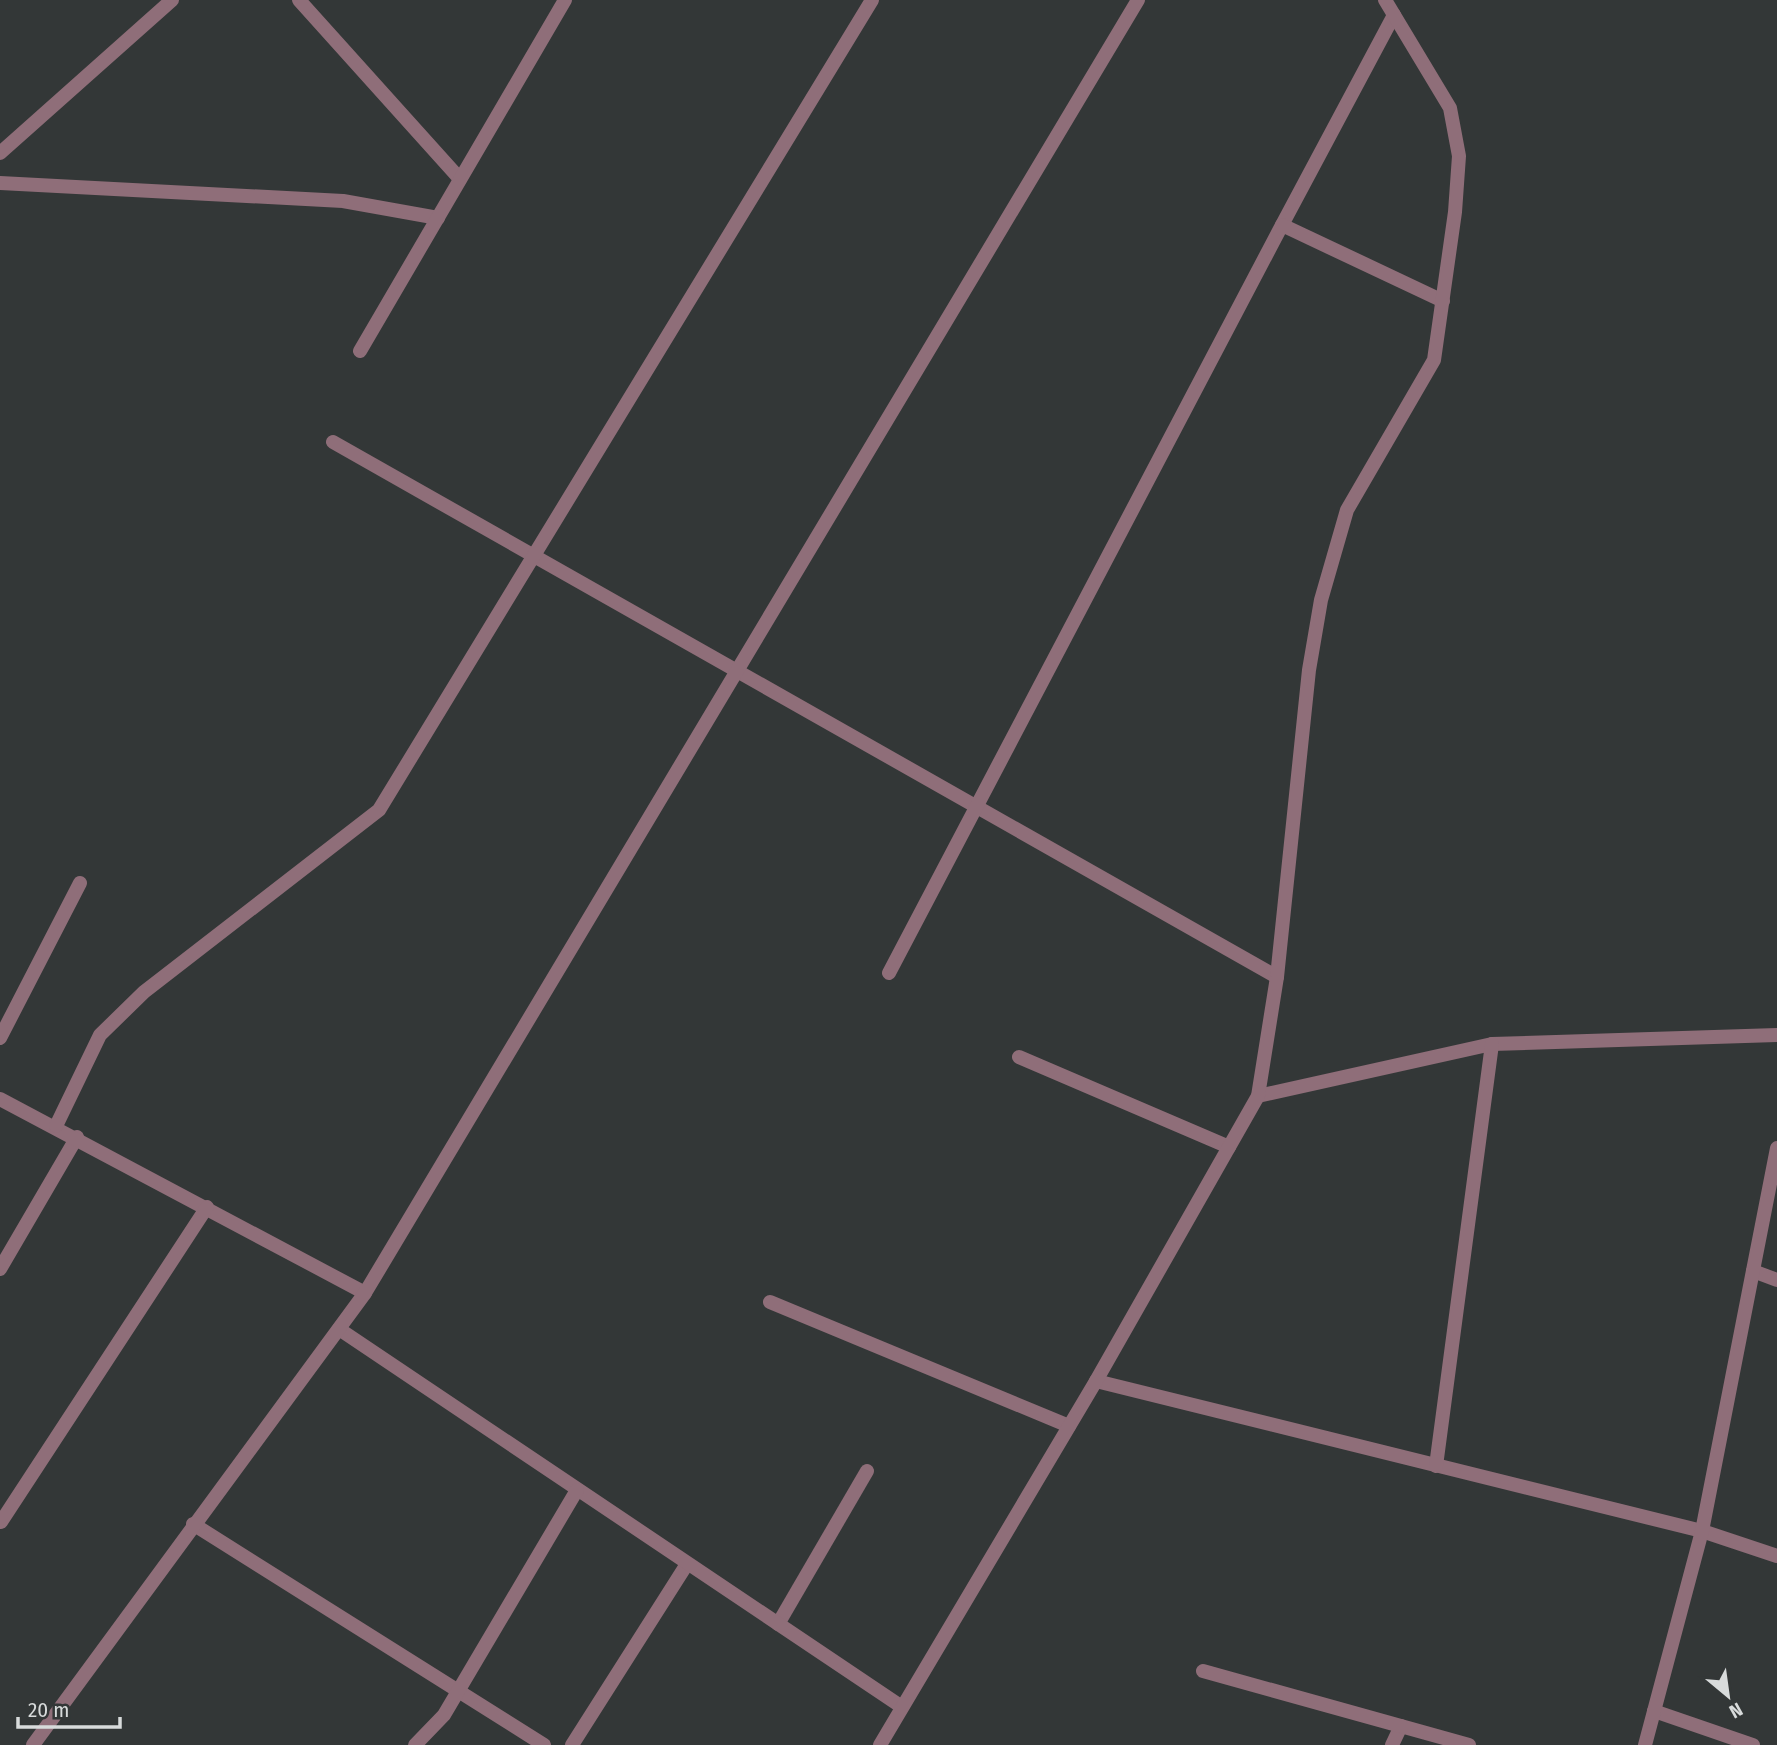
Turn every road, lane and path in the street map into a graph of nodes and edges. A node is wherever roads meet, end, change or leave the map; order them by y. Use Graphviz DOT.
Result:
graph roads {
  1 [pos="172,0"];
  2 [pos="299,0"];
  3 [pos="565,0"];
  4 [pos="872,0"];
  5 [pos="1138,0"];
  6 [pos="1385,0"];
  7 [pos="1394,15"];
  8 [pos="0,153"];
  9 [pos="460,179"];
  10 [pos="0,183"];
  11 [pos="438,218"];
  12 [pos="1282,225"];
  13 [pos="1443,301"];
  14 [pos="360,351"];
  15 [pos="333,442"];
  16 [pos="534,555"];
  17 [pos="738,670"];
  18 [pos="977,806"];
  19 [pos="80,883"];
  20 [pos="889,973"];
  21 [pos="1277,977"];
  22 [pos="1777,1035"];
  23 [pos="0,1038"];
  24 [pos="1492,1044"];
  25 [pos="1019,1058"];
  26 [pos="1258,1096"];
  27 [pos="0,1099"];
  28 [pos="56,1126"];
  29 [pos="77,1137"];
  30 [pos="1229,1147"];
  31 [pos="1777,1148"];
  32 [pos="206,1207"];
  33 [pos="0,1269"];
  34 [pos="1753,1271"];
  35 [pos="1777,1280"];
  36 [pos="366,1293"];
  37 [pos="771,1302"];
  38 [pos="339,1329"];
  39 [pos="1096,1381"];
  40 [pos="1069,1426"];
  41 [pos="1436,1466"];
  42 [pos="867,1471"];
  43 [pos="577,1490"];
  44 [pos="1,1522"];
  45 [pos="193,1524"];
  46 [pos="1702,1531"];
  47 [pos="1777,1556"];
  48 [pos="687,1564"];
  49 [pos="778,1625"];
  50 [pos="1203,1671"];
  51 [pos="459,1690"];
  52 [pos="902,1707"];
  53 [pos="1654,1711"];
  54 [pos="1401,1726"];
  55 [pos="33,1745"];
  56 [pos="415,1745"];
  57 [pos="544,1745"];
  58 [pos="572,1745"];
  59 [pos="880,1745"];
  60 [pos="1392,1745"];
  61 [pos="1469,1745"];
  62 [pos="1645,1745"];
  63 [pos="1754,1745"];
  1 -- 8 [label="street"];
  2 -- 9 [label="street"];
  3 -- 9 [label="street"];
  4 -- 16 [label="street"];
  5 -- 17 [label="street"];
  6 -- 7 [label="street"];
  7 -- 12 [label="street"];
  7 -- 13 [label="street"];
  9 -- 11 [label="street"];
  10 -- 11 [label="street"];
  11 -- 14 [label="street"];
  12 -- 13 [label="street"];
  12 -- 18 [label="street"];
  13 -- 21 [label="street"];
  15 -- 16 [label="street"];
  16 -- 17 [label="street"];
  16 -- 28 [label="street"];
  17 -- 18 [label="street"];
  17 -- 36 [label="street"];
  18 -- 20 [label="street"];
  18 -- 21 [label="street"];
  19 -- 23 [label="street"];
  21 -- 26 [label="street"];
  22 -- 24 [label="street"];
  24 -- 26 [label="street"];
  24 -- 41 [label="street"];
  25 -- 30 [label="street"];
  26 -- 30 [label="street"];
  27 -- 28 [label="street"];
  28 -- 29 [label="street"];
  29 -- 32 [label="street"];
  29 -- 33 [label="street"];
  30 -- 39 [label="street"];
  31 -- 34 [label="street"];
  32 -- 36 [label="street"];
  32 -- 44 [label="street"];
  34 -- 35 [label="street"];
  34 -- 46 [label="street"];
  36 -- 38 [label="street"];
  37 -- 40 [label="street"];
  38 -- 43 [label="street"];
  38 -- 45 [label="street"];
  39 -- 40 [label="street"];
  39 -- 41 [label="street"];
  40 -- 52 [label="street"];
  41 -- 46 [label="street"];
  42 -- 49 [label="street"];
  43 -- 48 [label="street"];
  43 -- 51 [label="street"];
  45 -- 51 [label="street"];
  45 -- 55 [label="street"];
  46 -- 47 [label="street"];
  46 -- 53 [label="street"];
  48 -- 49 [label="street"];
  48 -- 58 [label="street"];
  49 -- 52 [label="street"];
  50 -- 54 [label="street"];
  51 -- 56 [label="street"];
  51 -- 57 [label="street"];
  52 -- 59 [label="street"];
  53 -- 62 [label="street"];
  53 -- 63 [label="street"];
  54 -- 60 [label="street"];
  54 -- 61 [label="street"];
}
